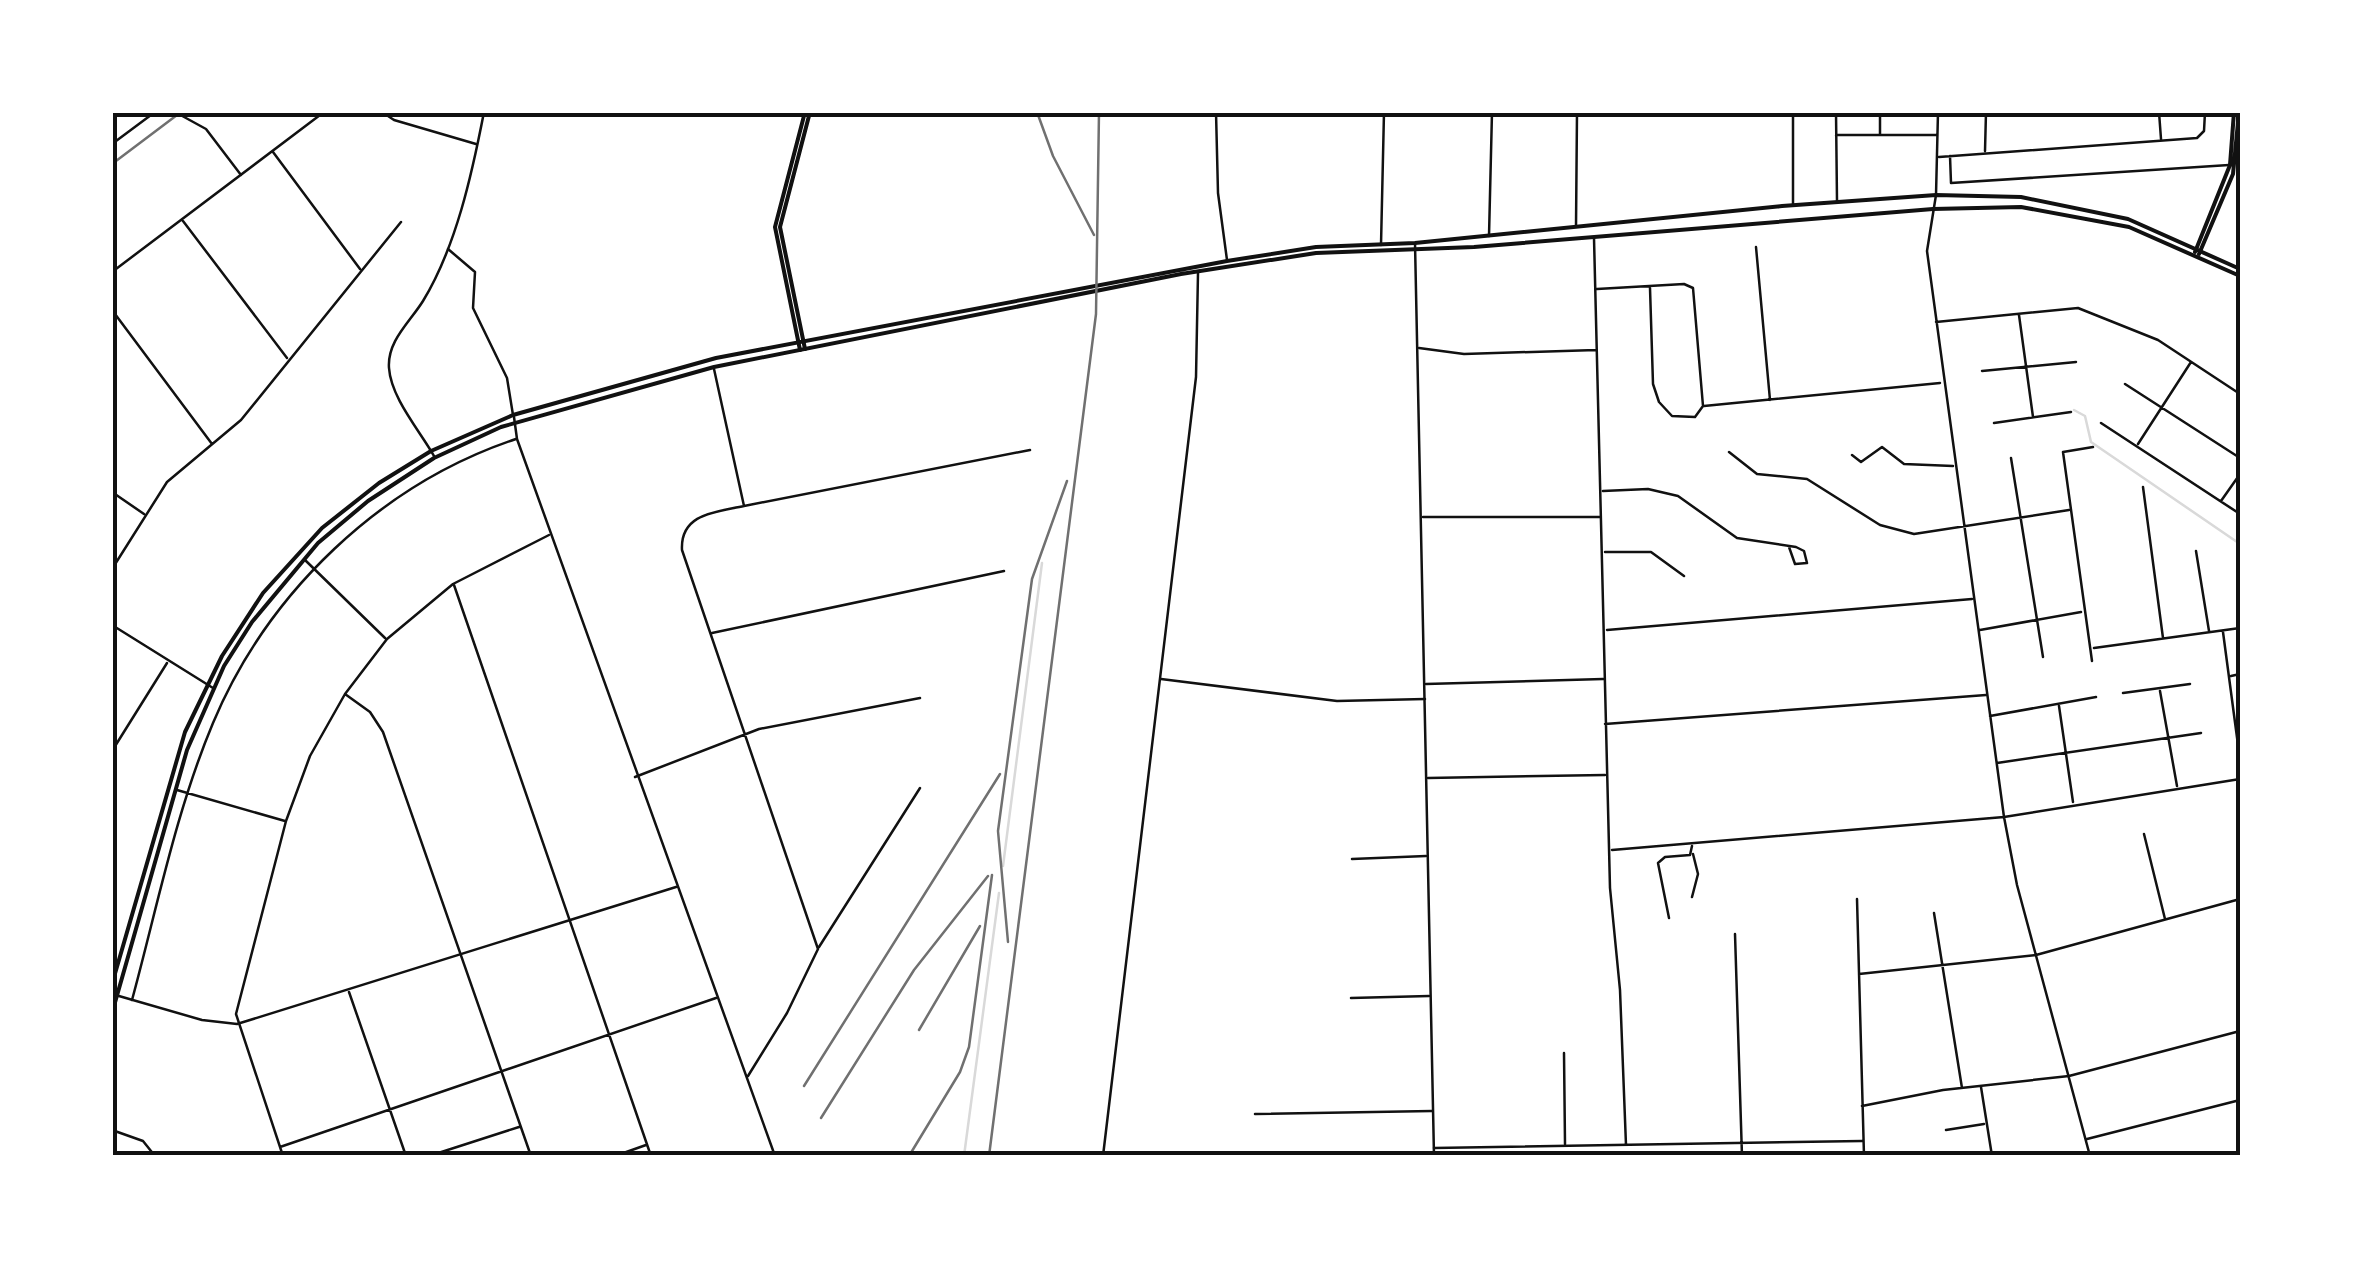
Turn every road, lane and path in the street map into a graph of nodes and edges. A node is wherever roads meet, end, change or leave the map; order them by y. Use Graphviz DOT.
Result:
graph roads {
  1 [pos="155,112"];
  2 [pos="174,112"];
  3 [pos="324,112"];
  4 [pos="382,112"];
  5 [pos="484,112"];
  6 [pos="808,112"];
  7 [pos="1216,112"];
  8 [pos="1384,112"];
  9 [pos="1492,112"];
  10 [pos="1577,112"];
  11 [pos="1794,112"];
  12 [pos="1836,112"];
  13 [pos="1880,112"];
  14 [pos="1938,112"];
  15 [pos="2001,112"];
  16 [pos="2160,112"];
  17 [pos="2205,112"];
  18 [pos="2236,112"];
  19 [pos="1986,113"];
  20 [pos="1880,135"];
  21 [pos="1836,136"];
  22 [pos="1938,136"];
  23 [pos="2161,139"];
  24 [pos="112,144"];
  25 [pos="478,144"];
  26 [pos="272,151"];
  27 [pos="1984,153"];
  28 [pos="1950,156"];
  29 [pos="1938,157"];
  30 [pos="2235,165"];
  31 [pos="241,174"];
  32 [pos="1936,194"];
  33 [pos="1837,202"];
  34 [pos="1794,206"];
  35 [pos="1933,209"];
  36 [pos="182,219"];
  37 [pos="402,222"];
  38 [pos="1576,228"];
  39 [pos="1490,236"];
  40 [pos="1594,237"];
  41 [pos="1416,247"];
  42 [pos="1756,247"];
  43 [pos="447,248"];
  44 [pos="1381,248"];
  45 [pos="2198,251"];
  46 [pos="1227,264"];
  47 [pos="360,269"];
  48 [pos="1198,269"];
  49 [pos="112,272"];
  50 [pos="2240,272"];
  51 [pos="1650,288"];
  52 [pos="1597,290"];
  53 [pos="112,310"];
  54 [pos="2019,314"];
  55 [pos="1935,322"];
  56 [pos="801,342"];
  57 [pos="1418,348"];
  58 [pos="803,350"];
  59 [pos="1598,350"];
  60 [pos="288,360"];
  61 [pos="2192,361"];
  62 [pos="2076,362"];
  63 [pos="714,367"];
  64 [pos="2026,368"];
  65 [pos="1982,371"];
  66 [pos="1943,382"];
  67 [pos="2126,384"];
  68 [pos="2240,394"];
  69 [pos="1770,400"];
  70 [pos="1703,406"];
  71 [pos="2162,406"];
  72 [pos="2070,412"];
  73 [pos="513,415"];
  74 [pos="2032,417"];
  75 [pos="515,422"];
  76 [pos="1994,423"];
  77 [pos="2101,424"];
  78 [pos="517,439"];
  79 [pos="212,444"];
  80 [pos="2138,444"];
  81 [pos="2093,447"];
  82 [pos="1030,450"];
  83 [pos="431,451"];
  84 [pos="1729,452"];
  85 [pos="1852,455"];
  86 [pos="434,458"];
  87 [pos="2011,458"];
  88 [pos="2240,458"];
  89 [pos="1954,466"];
  90 [pos="442,470"];
  91 [pos="2240,474"];
  92 [pos="2143,487"];
  93 [pos="1602,491"];
  94 [pos="112,492"];
  95 [pos="2221,500"];
  96 [pos="744,506"];
  97 [pos="2069,510"];
  98 [pos="146,514"];
  99 [pos="2240,514"];
  100 [pos="2019,516"];
  101 [pos="1421,517"];
  102 [pos="1602,517"];
  103 [pos="1963,526"];
  104 [pos="550,534"];
  105 [pos="1789,546"];
  106 [pos="2196,551"];
  107 [pos="1603,552"];
  108 [pos="304,558"];
  109 [pos="112,569"];
  110 [pos="314,569"];
  111 [pos="1004,571"];
  112 [pos="1684,576"];
  113 [pos="453,584"];
  114 [pos="1974,599"];
  115 [pos="2082,612"];
  116 [pos="2036,620"];
  117 [pos="112,625"];
  118 [pos="2240,628"];
  119 [pos="1604,630"];
  120 [pos="1978,630"];
  121 [pos="2223,631"];
  122 [pos="2210,632"];
  123 [pos="710,634"];
  124 [pos="2163,638"];
  125 [pos="386,639"];
  126 [pos="2091,648"];
  127 [pos="2042,657"];
  128 [pos="168,660"];
  129 [pos="2092,661"];
  130 [pos="2240,674"];
  131 [pos="2229,676"];
  132 [pos="1159,679"];
  133 [pos="1604,680"];
  134 [pos="1424,684"];
  135 [pos="2190,684"];
  136 [pos="210,686"];
  137 [pos="2160,690"];
  138 [pos="2123,693"];
  139 [pos="345,694"];
  140 [pos="1987,695"];
  141 [pos="2096,697"];
  142 [pos="920,698"];
  143 [pos="1425,700"];
  144 [pos="2059,704"];
  145 [pos="1990,716"];
  146 [pos="1606,724"];
  147 [pos="2201,733"];
  148 [pos="744,737"];
  149 [pos="2169,739"];
  150 [pos="112,751"];
  151 [pos="2067,756"];
  152 [pos="2240,760"];
  153 [pos="1996,762"];
  154 [pos="1607,775"];
  155 [pos="635,776"];
  156 [pos="1426,778"];
  157 [pos="2240,779"];
  158 [pos="920,788"];
  159 [pos="2177,788"];
  160 [pos="175,789"];
  161 [pos="188,793"];
  162 [pos="2074,803"];
  163 [pos="2004,818"];
  164 [pos="286,821"];
  165 [pos="2144,834"];
  166 [pos="1692,845"];
  167 [pos="1609,850"];
  168 [pos="1692,853"];
  169 [pos="1428,856"];
  170 [pos="1352,859"];
  171 [pos="677,887"];
  172 [pos="1692,896"];
  173 [pos="1857,899"];
  174 [pos="2240,899"];
  175 [pos="1934,912"];
  176 [pos="1669,918"];
  177 [pos="2166,920"];
  178 [pos="571,922"];
  179 [pos="1735,934"];
  180 [pos="818,948"];
  181 [pos="458,952"];
  182 [pos="2036,955"];
  183 [pos="1942,966"];
  184 [pos="1859,974"];
  185 [pos="112,984"];
  186 [pos="348,990"];
  187 [pos="115,995"];
  188 [pos="1431,996"];
  189 [pos="717,997"];
  190 [pos="1351,998"];
  191 [pos="132,1000"];
  192 [pos="112,1013"];
  193 [pos="237,1024"];
  194 [pos="2240,1031"];
  195 [pos="610,1034"];
  196 [pos="1564,1053"];
  197 [pos="502,1071"];
  198 [pos="2070,1076"];
  199 [pos="748,1077"];
  200 [pos="1981,1086"];
  201 [pos="1962,1088"];
  202 [pos="2240,1100"];
  203 [pos="1862,1106"];
  204 [pos="390,1110"];
  205 [pos="1433,1110"];
  206 [pos="1254,1114"];
  207 [pos="1987,1124"];
  208 [pos="521,1126"];
  209 [pos="112,1130"];
  210 [pos="1946,1130"];
  211 [pos="2086,1139"];
  212 [pos="1862,1141"];
  213 [pos="1740,1143"];
  214 [pos="648,1144"];
  215 [pos="1626,1145"];
  216 [pos="1526,1146"];
  217 [pos="1565,1146"];
  218 [pos="280,1147"];
  219 [pos="1434,1148"];
  220 [pos="155,1156"];
  221 [pos="283,1156"];
  222 [pos="406,1156"];
  223 [pos="429,1156"];
  224 [pos="530,1156"];
  225 [pos="616,1156"];
  226 [pos="652,1156"];
  227 [pos="775,1156"];
  228 [pos="1102,1156"];
  229 [pos="1434,1156"];
  230 [pos="1526,1156"];
  231 [pos="1742,1156"];
  232 [pos="1864,1156"];
  233 [pos="1992,1156"];
  234 [pos="2090,1156"];
  1 -- 24 [label="street"];
  2 -- 31 [label="street"];
  3 -- 26 [label="street"];
  4 -- 25 [label="street"];
  5 -- 25 [label="street"];
  6 -- 56 [label="main road"];
  7 -- 46 [label="street"];
  8 -- 44 [label="street"];
  9 -- 39 [label="street"];
  10 -- 38 [label="street"];
  11 -- 34 [label="street"];
  12 -- 21 [label="street"];
  13 -- 20 [label="street"];
  14 -- 22 [label="street"];
  15 -- 19 [label="street"];
  16 -- 23 [label="street"];
  17 -- 23 [label="street"];
  18 -- 30 [label="main road"];
  19 -- 27 [label="street"];
  20 -- 21 [label="street"];
  20 -- 22 [label="street"];
  21 -- 33 [label="street"];
  22 -- 29 [label="street"];
  23 -- 27 [label="street"];
  25 -- 43 [label="street"];
  26 -- 31 [label="street"];
  26 -- 47 [label="street"];
  27 -- 28 [label="street"];
  28 -- 29 [label="street"];
  28 -- 30 [label="street"];
  29 -- 32 [label="street"];
  30 -- 45 [label="main road"];
  31 -- 36 [label="street"];
  32 -- 33 [label="main road"];
  32 -- 35 [label="street"];
  32 -- 45 [label="main road"];
  33 -- 34 [label="main road"];
  34 -- 38 [label="main road"];
  35 -- 40 [label="main road"];
  35 -- 45 [label="main road"];
  35 -- 55 [label="street"];
  36 -- 49 [label="street"];
  36 -- 60 [label="street"];
  37 -- 47 [label="street"];
  38 -- 39 [label="main road"];
  39 -- 41 [label="main road"];
  40 -- 41 [label="main road"];
  40 -- 52 [label="street"];
  41 -- 44 [label="main road"];
  41 -- 57 [label="street"];
  42 -- 69 [label="street"];
  43 -- 73 [label="street"];
  43 -- 83 [label="street"];
  44 -- 46 [label="main road"];
  45 -- 50 [label="main road"];
  46 -- 48 [label="main road"];
  47 -- 60 [label="street"];
  48 -- 56 [label="main road"];
  48 -- 58 [label="main road"];
  48 -- 132 [label="street"];
  51 -- 52 [label="street"];
  51 -- 70 [label="street"];
  51 -- 70 [label="street"];
  52 -- 59 [label="street"];
  53 -- 79 [label="street"];
  54 -- 55 [label="street"];
  54 -- 61 [label="street"];
  54 -- 64 [label="street"];
  55 -- 66 [label="street"];
  56 -- 58 [label="main road"];
  56 -- 73 [label="main road"];
  57 -- 59 [label="street"];
  57 -- 101 [label="street"];
  58 -- 63 [label="main road"];
  59 -- 93 [label="street"];
  60 -- 79 [label="street"];
  61 -- 68 [label="street"];
  61 -- 71 [label="street"];
  62 -- 64 [label="street"];
  63 -- 75 [label="main road"];
  63 -- 96 [label="street"];
  64 -- 65 [label="street"];
  64 -- 74 [label="street"];
  66 -- 69 [label="street"];
  66 -- 89 [label="street"];
  67 -- 71 [label="street"];
  69 -- 70 [label="street"];
  71 -- 80 [label="street"];
  71 -- 88 [label="street"];
  72 -- 74 [label="street"];
  73 -- 75 [label="street"];
  73 -- 83 [label="main road"];
  74 -- 76 [label="street"];
  75 -- 78 [label="street"];
  75 -- 86 [label="main road"];
  77 -- 80 [label="street"];
  78 -- 90 [label="street"];
  78 -- 104 [label="street"];
  79 -- 98 [label="street"];
  80 -- 95 [label="street"];
  81 -- 97 [label="street"];
  82 -- 96 [label="street"];
  83 -- 86 [label="street"];
  83 -- 136 [label="main road"];
  84 -- 103 [label="street"];
  85 -- 89 [label="street"];
  86 -- 90 [label="street"];
  86 -- 108 [label="main road"];
  87 -- 100 [label="street"];
  89 -- 103 [label="street"];
  90 -- 110 [label="street"];
  91 -- 95 [label="street"];
  92 -- 124 [label="street"];
  93 -- 102 [label="street"];
  93 -- 105 [label="street"];
  94 -- 98 [label="street"];
  95 -- 99 [label="street"];
  96 -- 123 [label="street"];
  97 -- 100 [label="street"];
  97 -- 115 [label="street"];
  98 -- 109 [label="street"];
  100 -- 103 [label="street"];
  100 -- 116 [label="street"];
  101 -- 102 [label="street"];
  101 -- 134 [label="street"];
  102 -- 107 [label="street"];
  103 -- 114 [label="street"];
  104 -- 113 [label="street"];
  104 -- 155 [label="street"];
  106 -- 122 [label="street"];
  107 -- 112 [label="street"];
  107 -- 119 [label="street"];
  108 -- 110 [label="street"];
  108 -- 136 [label="main road"];
  110 -- 125 [label="street"];
  110 -- 161 [label="street"];
  111 -- 123 [label="street"];
  113 -- 125 [label="street"];
  113 -- 178 [label="street"];
  114 -- 119 [label="street"];
  114 -- 120 [label="street"];
  115 -- 116 [label="street"];
  115 -- 126 [label="street"];
  116 -- 120 [label="street"];
  116 -- 127 [label="street"];
  117 -- 128 [label="street"];
  118 -- 121 [label="street"];
  119 -- 133 [label="street"];
  120 -- 140 [label="street"];
  121 -- 122 [label="street"];
  121 -- 131 [label="street"];
  122 -- 124 [label="street"];
  123 -- 148 [label="street"];
  124 -- 126 [label="street"];
  125 -- 139 [label="street"];
  126 -- 129 [label="street"];
  128 -- 136 [label="street"];
  128 -- 150 [label="street"];
  130 -- 131 [label="street"];
  131 -- 152 [label="street"];
  132 -- 143 [label="street"];
  132 -- 228 [label="street"];
  133 -- 134 [label="street"];
  133 -- 146 [label="street"];
  134 -- 143 [label="street"];
  135 -- 137 [label="street"];
  136 -- 160 [label="main road"];
  136 -- 185 [label="main road"];
  137 -- 138 [label="street"];
  137 -- 149 [label="street"];
  139 -- 164 [label="street"];
  139 -- 181 [label="street"];
  140 -- 145 [label="street"];
  140 -- 146 [label="street"];
  141 -- 144 [label="street"];
  142 -- 148 [label="street"];
  143 -- 156 [label="street"];
  144 -- 145 [label="street"];
  144 -- 151 [label="street"];
  145 -- 153 [label="street"];
  146 -- 154 [label="street"];
  147 -- 149 [label="street"];
  148 -- 155 [label="street"];
  148 -- 180 [label="street"];
  149 -- 151 [label="street"];
  149 -- 159 [label="street"];
  151 -- 153 [label="street"];
  151 -- 162 [label="street"];
  153 -- 163 [label="street"];
  154 -- 156 [label="street"];
  154 -- 167 [label="street"];
  155 -- 171 [label="street"];
  156 -- 169 [label="street"];
  157 -- 159 [label="street"];
  158 -- 180 [label="street"];
  159 -- 162 [label="street"];
  160 -- 161 [label="street"];
  160 -- 187 [label="main road"];
  161 -- 164 [label="street"];
  161 -- 191 [label="street"];
  162 -- 163 [label="street"];
  163 -- 166 [label="street"];
  163 -- 182 [label="street"];
  164 -- 193 [label="street"];
  165 -- 177 [label="street"];
  166 -- 167 [label="street"];
  166 -- 168 [label="street"];
  167 -- 215 [label="street"];
  168 -- 172 [label="street"];
  168 -- 176 [label="street"];
  169 -- 170 [label="street"];
  169 -- 188 [label="street"];
  171 -- 178 [label="street"];
  171 -- 189 [label="street"];
  173 -- 184 [label="street"];
  174 -- 177 [label="street"];
  175 -- 183 [label="street"];
  177 -- 182 [label="street"];
  178 -- 181 [label="street"];
  178 -- 195 [label="street"];
  179 -- 213 [label="street"];
  180 -- 199 [label="street"];
  181 -- 186 [label="street"];
  181 -- 197 [label="street"];
  182 -- 183 [label="street"];
  182 -- 198 [label="street"];
  183 -- 184 [label="street"];
  183 -- 201 [label="street"];
  184 -- 203 [label="street"];
  186 -- 193 [label="street"];
  186 -- 204 [label="street"];
  187 -- 191 [label="street"];
  187 -- 192 [label="main road"];
  188 -- 190 [label="street"];
  188 -- 205 [label="street"];
  189 -- 195 [label="street"];
  189 -- 199 [label="street"];
  191 -- 193 [label="street"];
  193 -- 218 [label="street"];
  194 -- 198 [label="street"];
  195 -- 197 [label="street"];
  195 -- 214 [label="street"];
  196 -- 217 [label="street"];
  197 -- 204 [label="street"];
  197 -- 208 [label="street"];
  198 -- 200 [label="street"];
  198 -- 211 [label="street"];
  199 -- 227 [label="street"];
  200 -- 201 [label="street"];
  200 -- 207 [label="street"];
  201 -- 203 [label="street"];
  202 -- 211 [label="street"];
  203 -- 212 [label="street"];
  204 -- 218 [label="street"];
  204 -- 222 [label="street"];
  205 -- 206 [label="street"];
  205 -- 219 [label="street"];
  207 -- 210 [label="street"];
  207 -- 233 [label="street"];
  208 -- 223 [label="street"];
  208 -- 224 [label="street"];
  209 -- 220 [label="street"];
  211 -- 234 [label="street"];
  212 -- 213 [label="street"];
  212 -- 232 [label="street"];
  213 -- 215 [label="street"];
  213 -- 231 [label="street"];
  214 -- 225 [label="street"];
  214 -- 226 [label="street"];
  215 -- 217 [label="street"];
  216 -- 217 [label="street"];
  216 -- 219 [label="street"];
  216 -- 230 [label="street"];
  218 -- 221 [label="street"];
  219 -- 229 [label="street"];
}
